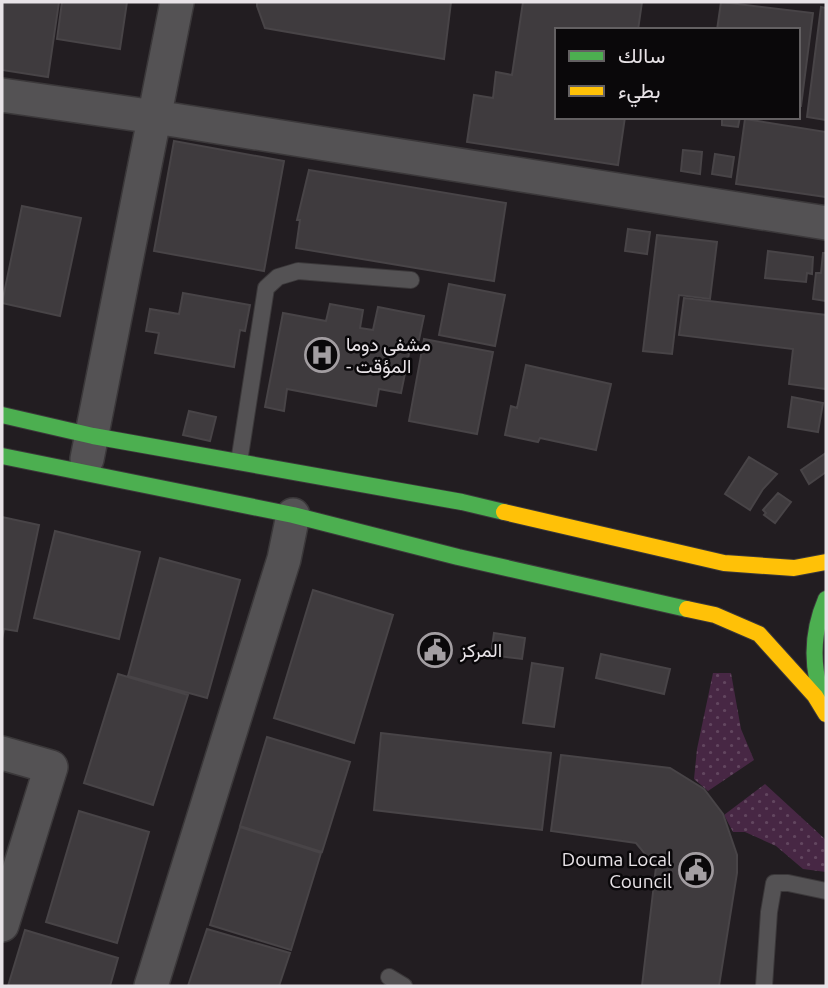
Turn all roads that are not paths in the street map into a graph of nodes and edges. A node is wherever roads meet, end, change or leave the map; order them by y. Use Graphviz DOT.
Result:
graph roads {
  1 [pos="177,2"];
  2 [pos="2,94"];
  3 [pos="155,117"];
  4 [pos="826,223"];
  5 [pos="411,280"];
  6 [pos="2,415"];
  7 [pos="93,436"];
  8 [pos="2,456"];
  9 [pos="239,462"];
  10 [pos="83,472"];
  11 [pos="293,516"];
  12 [pos="826,562"];
  13 [pos="826,599"];
  14 [pos="826,708"];
  15 [pos="826,714"];
  16 [pos="2,753"];
  17 [pos="826,891"];
  18 [pos="2,925"];
  19 [pos="389,977"];
  20 [pos="151,986"];
  21 [pos="404,986"];
  22 [pos="764,986"];
  1 -- 3 [label="street"];
  2 -- 3 [label="street"];
  3 -- 4 [label="street"];
  3 -- 7 [label="street"];
  5 -- 9 [label="lane"];
  6 -- 7 [label="main road"];
  7 -- 9 [label="main road"];
  7 -- 10 [label="street"];
  8 -- 10 [label="main road"];
  9 -- 12 [label="main road"];
  10 -- 11 [label="main road"];
  11 -- 15 [label="main road"];
  11 -- 20 [label="street"];
  13 -- 14 [label="main road"];
  16 -- 18 [label="street"];
  17 -- 22 [label="lane"];
  19 -- 21 [label="lane"];
}
